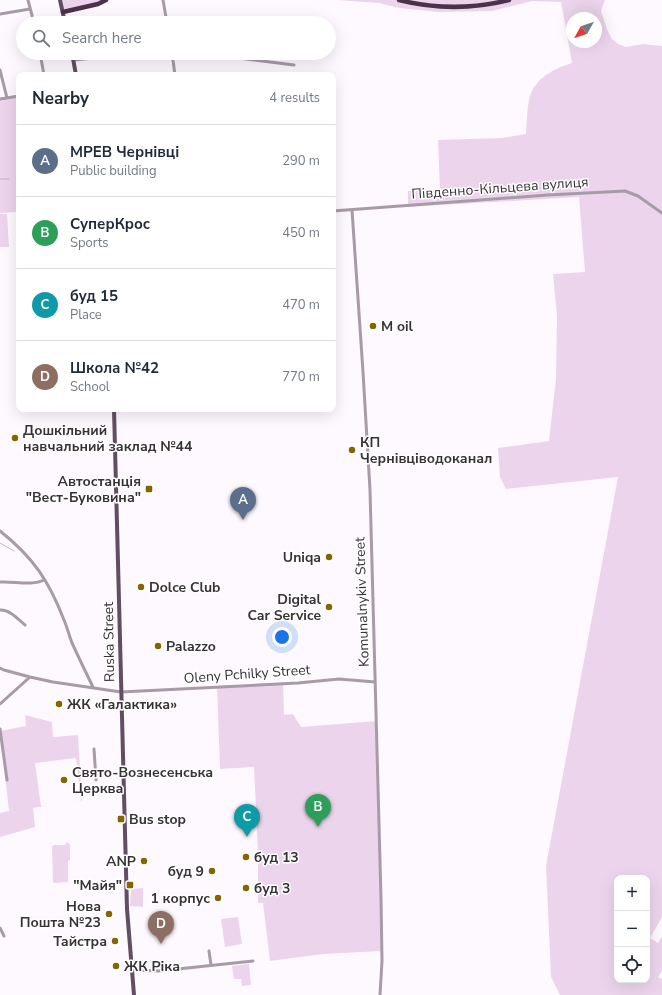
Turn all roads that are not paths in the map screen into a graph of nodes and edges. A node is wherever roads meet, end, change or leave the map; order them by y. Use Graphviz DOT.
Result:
graph roads {
  1 [pos="28,0"];
  2 [pos="60,0"];
  3 [pos="106,0"];
  4 [pos="163,0"];
  5 [pos="399,0"];
  6 [pos="509,0"];
  7 [pos="30,9"];
  8 [pos="63,12"];
  9 [pos="0,14"];
  10 [pos="32,16"];
  11 [pos="64,16"];
  12 [pos="166,16"];
  13 [pos="41,60"];
  14 [pos="73,60"];
  15 [pos="173,60"];
  16 [pos="259,60"];
  17 [pos="294,64"];
  18 [pos="0,70"];
  19 [pos="43,72"];
  20 [pos="75,72"];
  21 [pos="175,72"];
  22 [pos="16,96"];
  23 [pos="6,98"];
  24 [pos="0,99"];
  25 [pos="352,210"];
  26 [pos="336,211"];
  27 [pos="662,213"];
  28 [pos="114,412"];
  29 [pos="0,531"];
  30 [pos="44,580"];
  31 [pos="0,582"];
  32 [pos="0,610"];
  33 [pos="25,625"];
  34 [pos="0,668"];
  35 [pos="30,677"];
  36 [pos="374,682"];
  37 [pos="93,687"];
  38 [pos="121,692"];
  39 [pos="0,704"];
  40 [pos="0,729"];
  41 [pos="94,749"];
  42 [pos="7,780"];
  43 [pos="96,780"];
  44 [pos="0,928"];
  45 [pos="4,936"];
  46 [pos="209,951"];
  47 [pos="253,961"];
  48 [pos="211,965"];
  49 [pos="131,970"];
  50 [pos="134,995"];
  51 [pos="380,995"];
  1 -- 7 [label="street"];
  2 -- 8 [label="main road"];
  3 -- 8 [label="highway"];
  4 -- 12 [label="street"];
  5 -- 6 [label="highway"];
  7 -- 9 [label="street"];
  7 -- 10 [label="street"];
  8 -- 11 [label="main road"];
  13 -- 19 [label="street"];
  14 -- 20 [label="main road"];
  15 -- 21 [label="street"];
  16 -- 17 [label="street"];
  18 -- 23 [label="street"];
  22 -- 23 [label="street"];
  23 -- 24 [label="street"];
  25 -- 26 [label="street, Південно-Кільцева вулиця"];
  25 -- 27 [label="street, Південно-Кільцева вулиця"];
  25 -- 36 [label="street, Komunalnykiv Street"];
  28 -- 38 [label="main road, Ruska Street"];
  29 -- 30 [label="street"];
  30 -- 31 [label="street"];
  30 -- 37 [label="street"];
  32 -- 33 [label="street"];
  34 -- 35 [label="street, Oleny Pchilky Street"];
  35 -- 37 [label="street, Oleny Pchilky Street"];
  35 -- 39 [label="street"];
  36 -- 38 [label="street, Oleny Pchilky Street"];
  36 -- 51 [label="street, Komunalnykiv Street"];
  37 -- 38 [label="street, Oleny Pchilky Street"];
  38 -- 49 [label="main road, Ruska Street"];
  40 -- 42 [label="street"];
  41 -- 43 [label="street"];
  44 -- 45 [label="street"];
  46 -- 48 [label="street"];
  47 -- 48 [label="street"];
  48 -- 49 [label="street"];
  49 -- 50 [label="main road, Ruska Street"];
}
